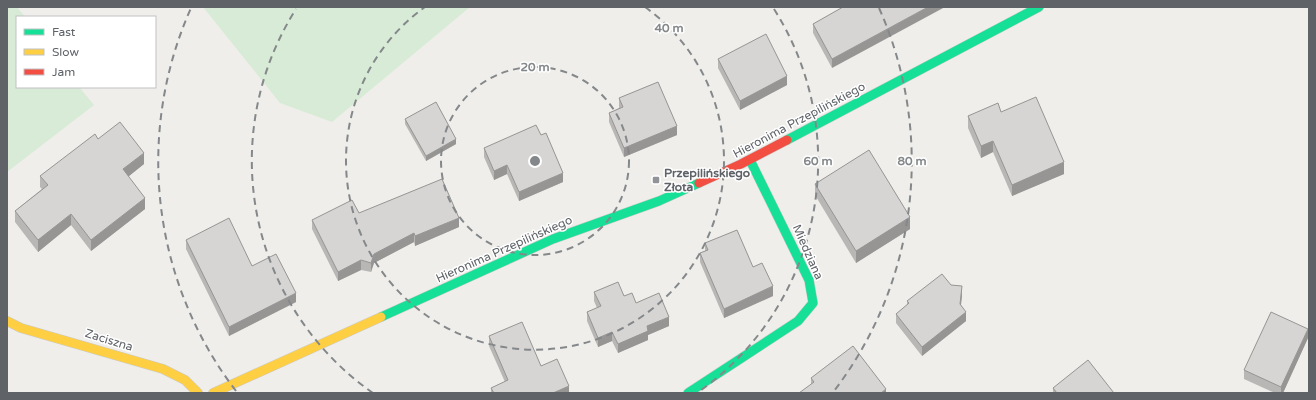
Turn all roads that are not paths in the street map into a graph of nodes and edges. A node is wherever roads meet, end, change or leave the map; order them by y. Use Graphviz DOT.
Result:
graph roads {
  1 [pos="1039,7"];
  2 [pos="750,160"];
  3 [pos="7,321"];
  4 [pos="198,393"];
  5 [pos="212,393"];
  6 [pos="688,393"];
  1 -- 2 [label="street, Hieronima Przepilińskiego"];
  2 -- 5 [label="street, Hieronima Przepilińskiego"];
  2 -- 6 [label="street, Miedziana"];
  3 -- 4 [label="street, Zaciszna"];
}
